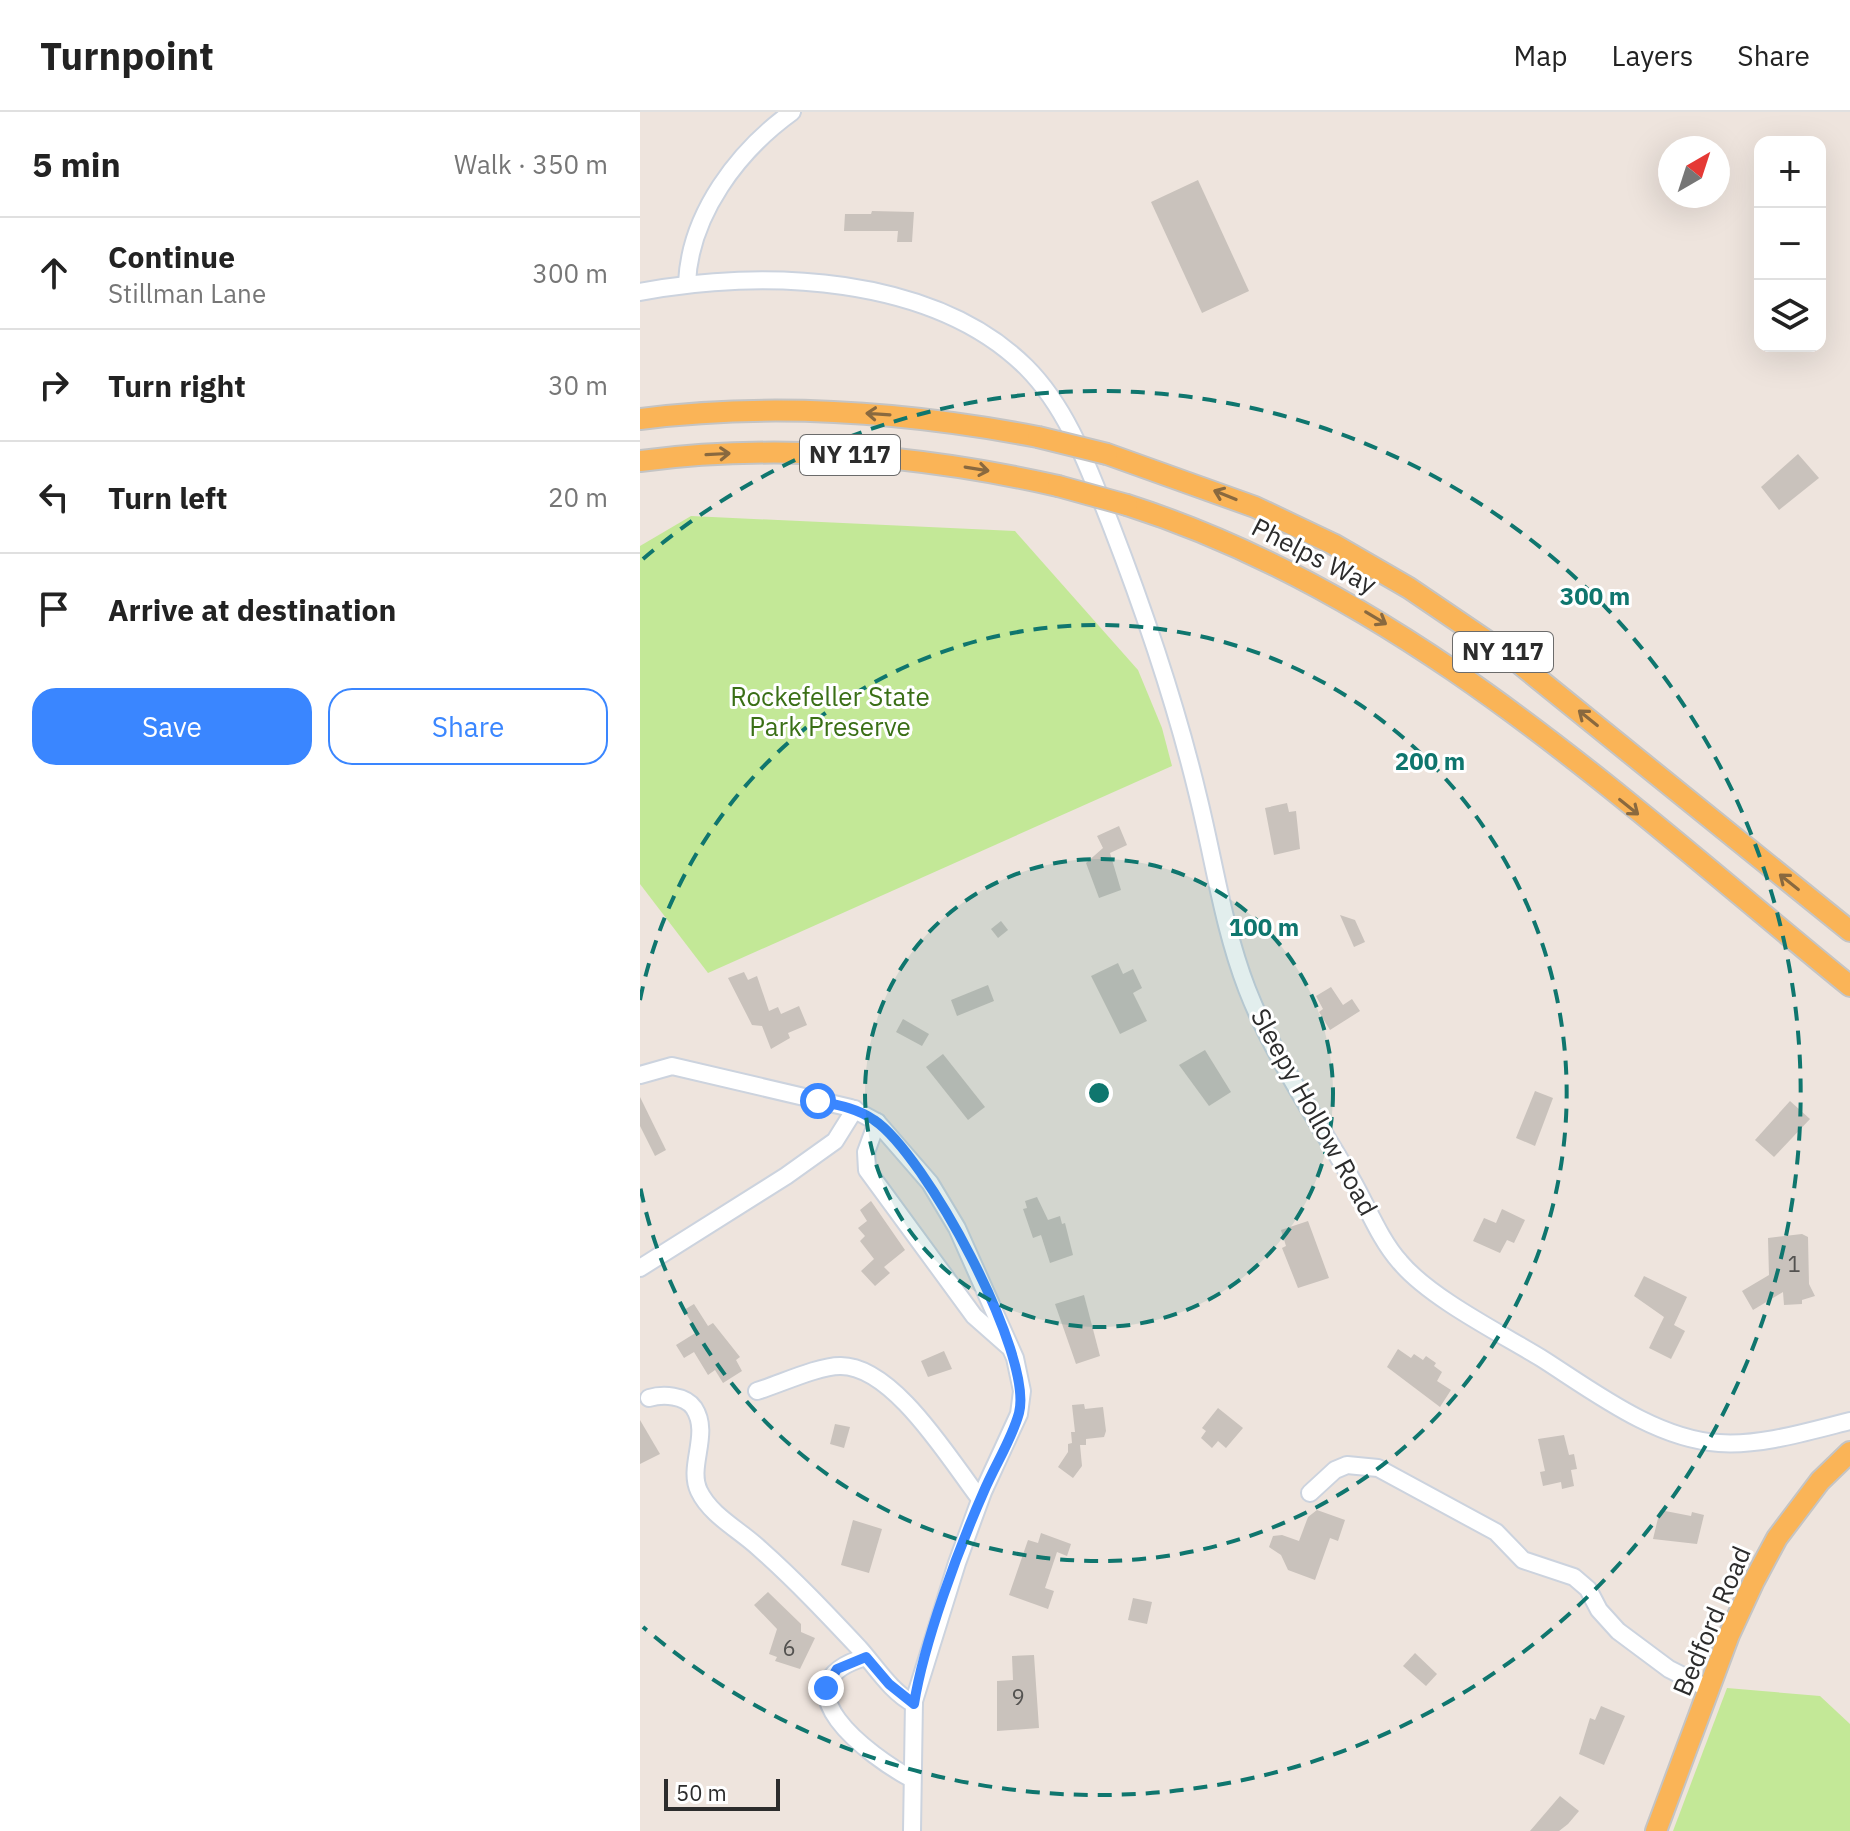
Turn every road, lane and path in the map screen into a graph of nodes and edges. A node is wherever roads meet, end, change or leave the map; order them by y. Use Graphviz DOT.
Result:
graph roads {
  1 [pos="792,112"];
  2 [pos="687,283"];
  3 [pos="640,292"];
  4 [pos="640,419"];
  5 [pos="640,461"];
  6 [pos="1850,931"];
  7 [pos="1850,986"];
  8 [pos="640,1075"];
  9 [pos="855,1109"];
  10 [pos="877,1122"];
  11 [pos="640,1268"];
  12 [pos="1010,1347"];
  13 [pos="757,1391"];
  14 [pos="649,1398"];
  15 [pos="1850,1421"];
  16 [pos="1850,1452"];
  17 [pos="1310,1493"];
  18 [pos="980,1499"];
  19 [pos="866,1657"];
  20 [pos="1709,1689"];
  21 [pos="914,1704"];
  22 [pos="912,1779"];
  23 [pos="912,1831"];
  24 [pos="1656,1831"];
  1 -- 2 [label="street"];
  2 -- 3 [label="street, Sleepy Hollow Road"];
  2 -- 15 [label="street, Sleepy Hollow Road"];
  6 -- 4 [label="main road, Phelps Way / NY 117, one-way, bridge"];
  5 -- 7 [label="main road, Phelps Way / NY 117, one-way, bridge"];
  8 -- 9 [label="street"];
  9 -- 10 [label="street"];
  9 -- 11 [label="street"];
  10 -- 12 [label="street"];
  10 -- 12 [label="street"];
  12 -- 18 [label="street"];
  13 -- 18 [label="street"];
  14 -- 19 [label="street"];
  16 -- 20 [label="main road, Bedford Road"];
  17 -- 20 [label="street"];
  18 -- 21 [label="street"];
  19 -- 21 [label="street"];
  19 -- 22 [label="street"];
  20 -- 24 [label="main road, Bedford Road"];
  21 -- 22 [label="street"];
  22 -- 23 [label="street"];
}
